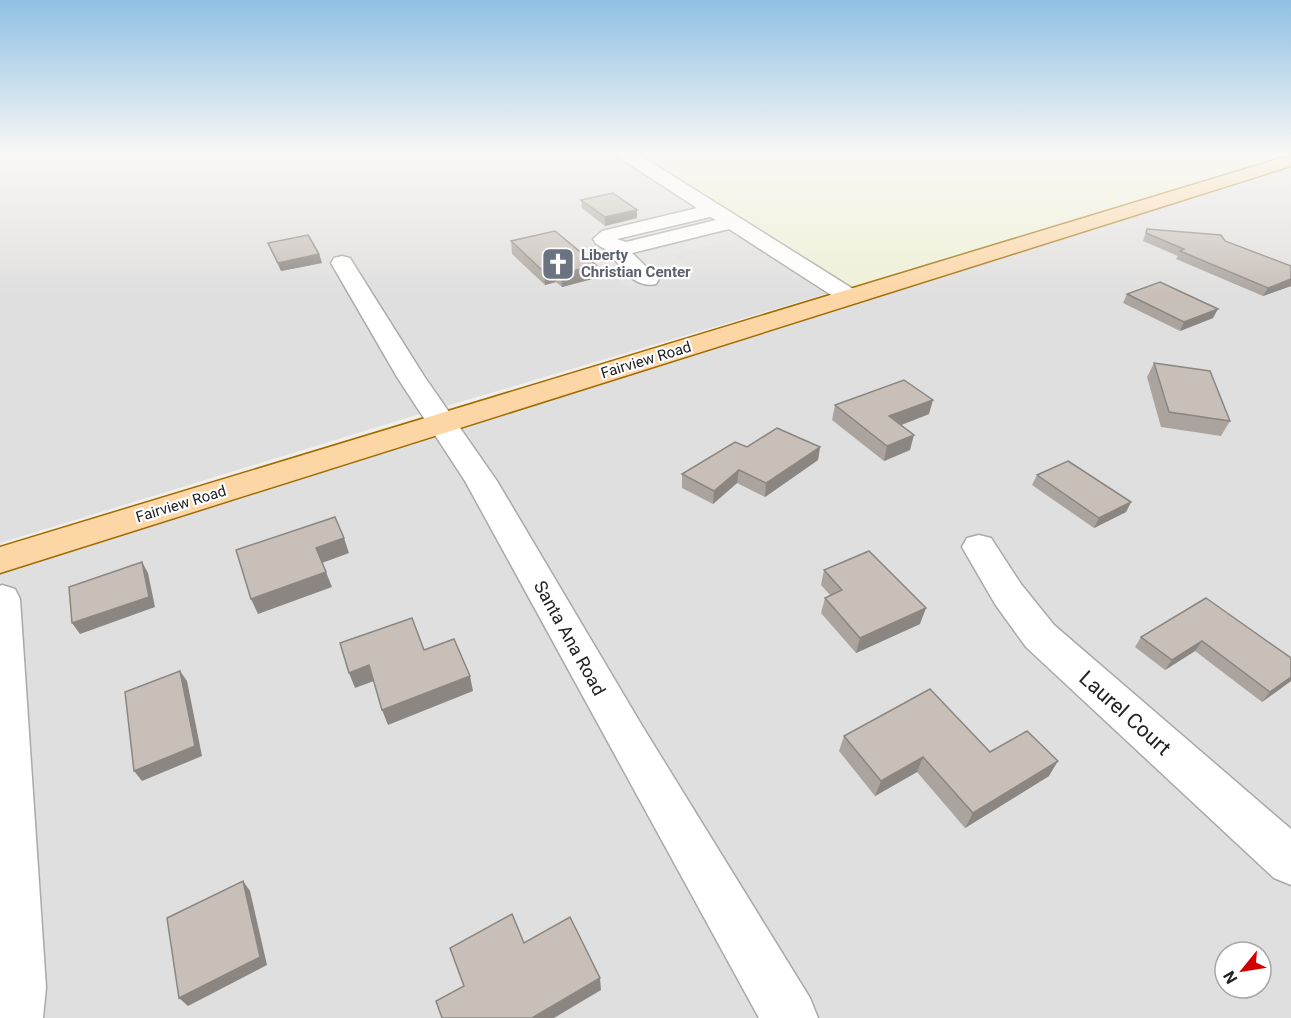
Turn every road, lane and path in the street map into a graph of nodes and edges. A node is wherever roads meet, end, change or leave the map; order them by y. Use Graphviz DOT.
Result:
graph roads {
  1 [pos="700,202"];
  2 [pos="1157,202"];
  3 [pos="713,210"];
  4 [pos="732,222"];
  5 [pos="620,249"];
  6 [pos="342,262"];
  7 [pos="648,279"];
  8 [pos="850,297"];
  9 [pos="443,423"];
  10 [pos="980,547"];
  11 [pos="0,560"];
  12 [pos="0,600"];
  13 [pos="4,775"];
  14 [pos="1291,861"];
  15 [pos="15,1018"];
  16 [pos="790,1018"];
  1 -- 3 [label="street"];
  2 -- 8 [label="main road, Fairview Road"];
  3 -- 4 [label="street"];
  3 -- 5 [label="street"];
  4 -- 5 [label="street"];
  4 -- 8 [label="street"];
  5 -- 7 [label="street"];
  6 -- 9 [label="street, Santa Ana Road"];
  8 -- 9 [label="main road, Fairview Road"];
  9 -- 11 [label="main road, Fairview Road"];
  9 -- 16 [label="street, Santa Ana Road"];
  10 -- 14 [label="street, Laurel Court"];
  12 -- 13 [label="street"];
  13 -- 15 [label="street"];
}
